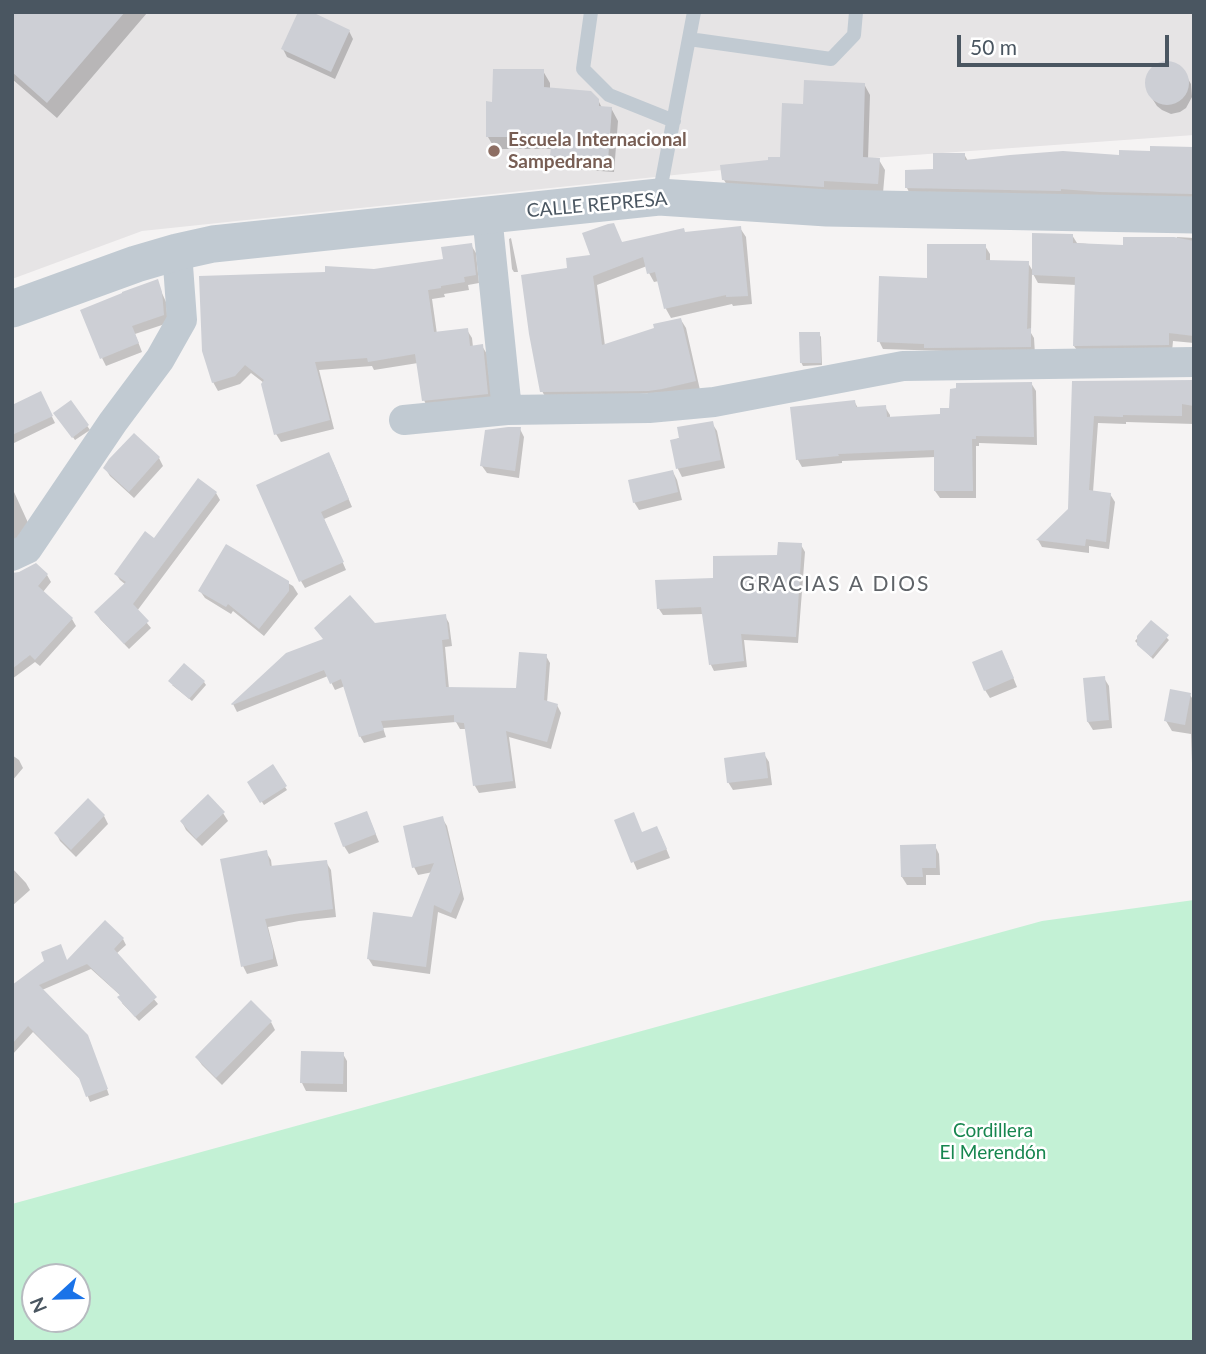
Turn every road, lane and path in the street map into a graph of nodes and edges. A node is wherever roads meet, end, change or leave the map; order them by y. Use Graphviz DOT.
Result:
graph roads {
  1 [pos="591,12"];
  2 [pos="694,12"];
  3 [pos="856,12"];
  4 [pos="689,39"];
  5 [pos="674,121"];
  6 [pos="659,197"];
  7 [pos="487,215"];
  8 [pos="1194,215"];
  9 [pos="177,252"];
  10 [pos="12,309"];
  11 [pos="1194,362"];
  12 [pos="507,411"];
  13 [pos="404,420"];
  14 [pos="12,556"];
  1 -- 5 [label="lane"];
  2 -- 4 [label="lane"];
  3 -- 4 [label="lane"];
  4 -- 5 [label="lane"];
  5 -- 6 [label="lane"];
  6 -- 7 [label="street, CALLE REPRESA"];
  6 -- 8 [label="street, CALLE REPRESA"];
  7 -- 9 [label="street, CALLE REPRESA"];
  7 -- 12 [label="street"];
  9 -- 10 [label="street, CALLE REPRESA"];
  9 -- 14 [label="street"];
  11 -- 12 [label="street"];
  12 -- 13 [label="street"];
}
